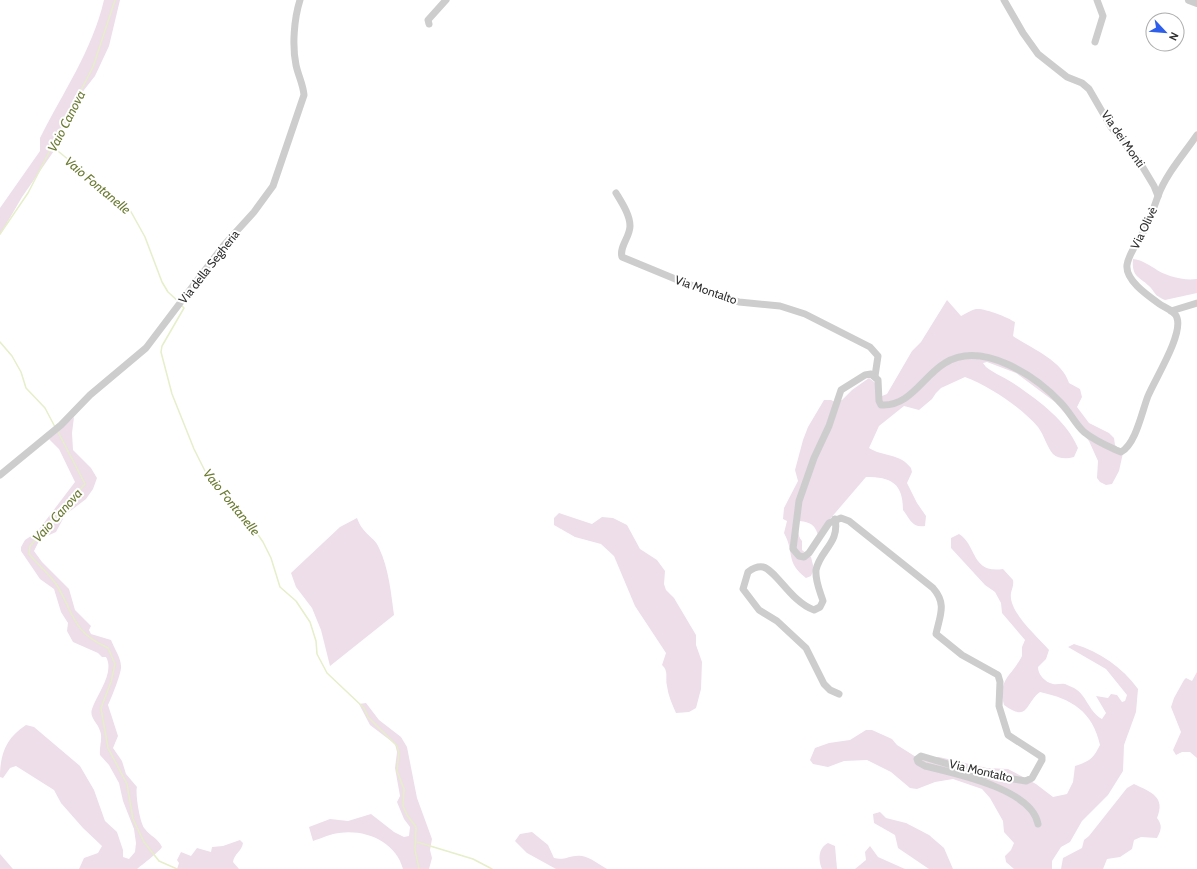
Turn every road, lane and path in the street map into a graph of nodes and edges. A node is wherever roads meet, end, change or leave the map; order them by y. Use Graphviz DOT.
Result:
graph roads {
  1 [pos="300,0"];
  2 [pos="446,0"];
  3 [pos="1004,0"];
  4 [pos="1097,0"];
  5 [pos="1189,0"];
  6 [pos="1197,3"];
  7 [pos="429,24"];
  8 [pos="1095,42"];
  9 [pos="1197,135"];
  10 [pos="616,193"];
  11 [pos="1158,196"];
  12 [pos="1197,303"];
  13 [pos="1171,311"];
  14 [pos="875,376"];
  15 [pos="0,475"];
  16 [pos="835,519"];
  17 [pos="839,694"];
  18 [pos="1038,824"];
  1 -- 15 [label="street, Via della Segheria"];
  2 -- 7 [label="street"];
  3 -- 11 [label="street, Via dei Monti"];
  4 -- 8 [label="street"];
  5 -- 6 [label="street"];
  9 -- 11 [label="street, Via Olivè"];
  10 -- 14 [label="street, Via Montalto"];
  11 -- 13 [label="street, Via Olivè"];
  12 -- 13 [label="street"];
  13 -- 14 [label="street, Via Montalto"];
  14 -- 16 [label="street"];
  16 -- 17 [label="street"];
  16 -- 18 [label="street, Via Montalto"];
}
